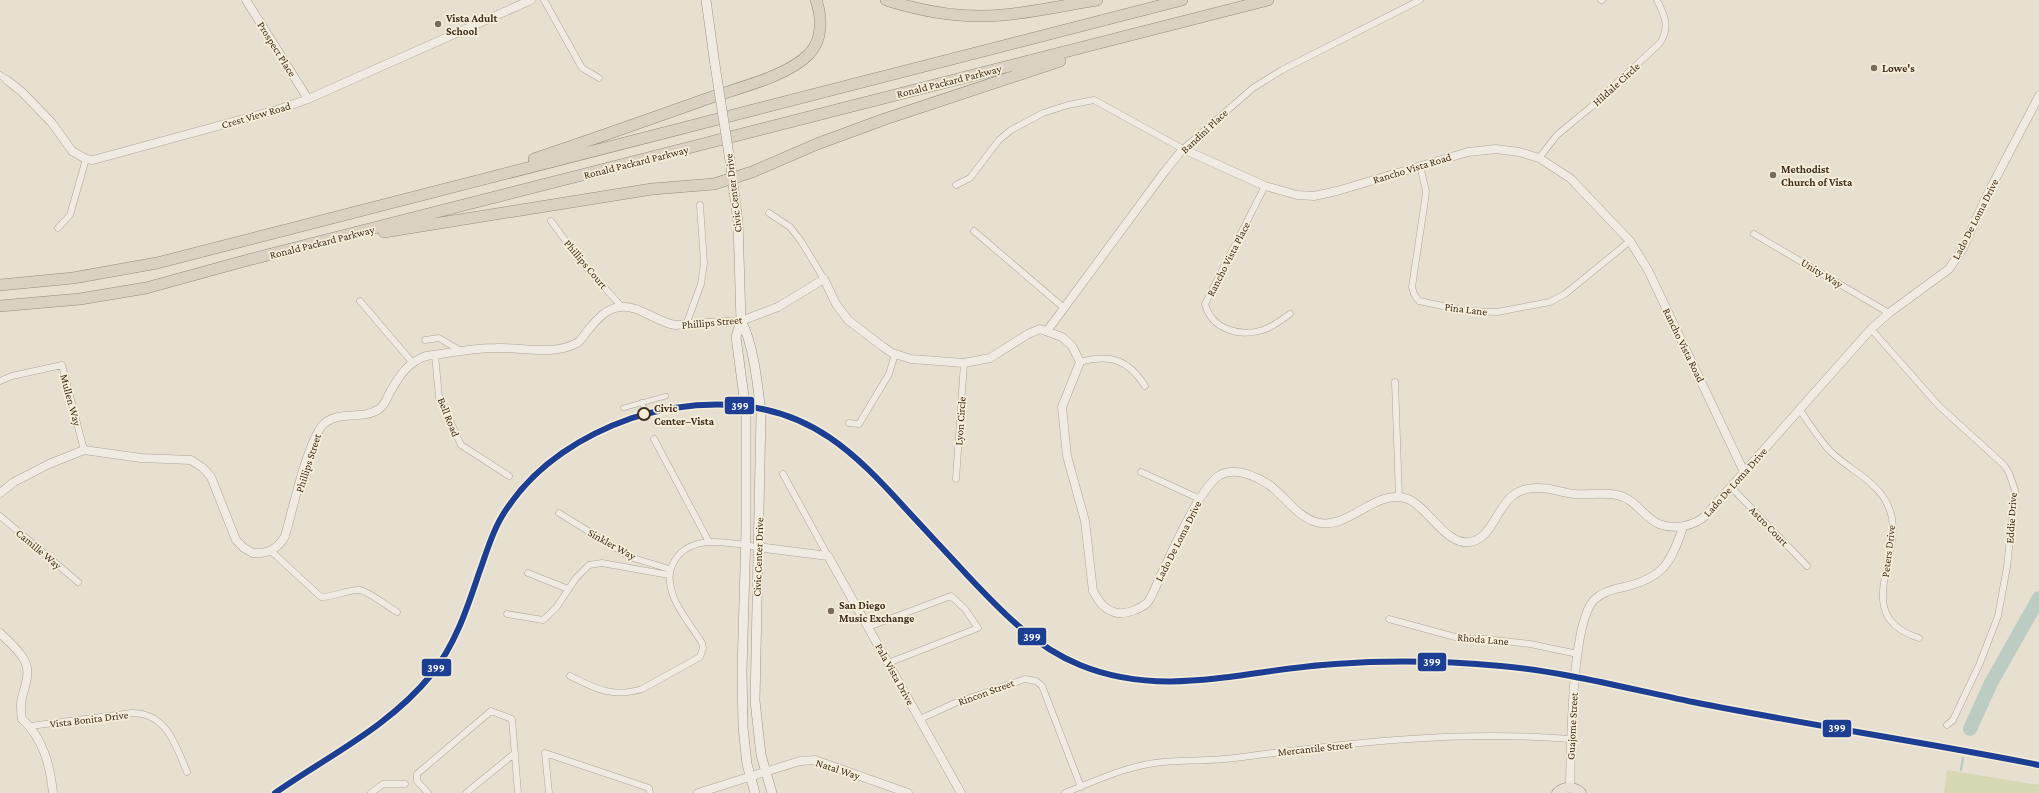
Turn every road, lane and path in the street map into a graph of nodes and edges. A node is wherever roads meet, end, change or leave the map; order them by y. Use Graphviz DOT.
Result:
graph roads {
  1 [pos="246,0"];
  2 [pos="531,0"];
  3 [pos="544,0"];
  4 [pos="706,0"];
  5 [pos="816,0"];
  6 [pos="886,0"];
  7 [pos="1097,0"];
  8 [pos="1182,0"];
  9 [pos="1268,0"];
  10 [pos="1420,0"];
  11 [pos="1657,0"];
  12 [pos="1153,30"];
  13 [pos="3,77"];
  14 [pos="599,78"];
  15 [pos="2039,96"];
  16 [pos="308,99"];
  17 [pos="1183,149"];
  18 [pos="1539,158"];
  19 [pos="86,159"];
  20 [pos="1420,166"];
  21 [pos="733,178"];
  22 [pos="458,185"];
  23 [pos="956,185"];
  24 [pos="1265,186"];
  25 [pos="700,205"];
  26 [pos="769,213"];
  27 [pos="551,221"];
  28 [pos="58,228"];
  29 [pos="974,231"];
  30 [pos="1754,234"];
  31 [pos="342,237"];
  32 [pos="1630,241"];
  33 [pos="824,279"];
  34 [pos="0,285"];
  35 [pos="360,301"];
  36 [pos="0,306"];
  37 [pos="622,307"];
  38 [pos="1064,308"];
  39 [pos="1889,313"];
  40 [pos="1290,314"];
  41 [pos="741,321"];
  42 [pos="686,325"];
  43 [pos="1871,330"];
  44 [pos="1047,331"];
  45 [pos="425,340"];
  46 [pos="462,352"];
  47 [pos="895,354"];
  48 [pos="435,355"];
  49 [pos="412,362"];
  50 [pos="1080,362"];
  51 [pos="964,363"];
  52 [pos="0,381"];
  53 [pos="1395,382"];
  54 [pos="1145,386"];
  55 [pos="666,396"];
  56 [pos="642,402"];
  57 [pos="623,408"];
  58 [pos="644,409"];
  59 [pos="1799,409"];
  60 [pos="848,423"];
  61 [pos="654,439"];
  62 [pos="84,450"];
  63 [pos="1141,472"];
  64 [pos="1744,472"];
  65 [pos="783,474"];
  66 [pos="509,476"];
  67 [pos="956,479"];
  68 [pos="1731,487"];
  69 [pos="0,492"];
  70 [pos="1399,497"];
  71 [pos="1200,499"];
  72 [pos="559,512"];
  73 [pos="0,516"];
  74 [pos="1683,527"];
  75 [pos="709,542"];
  76 [pos="745,545"];
  77 [pos="757,547"];
  78 [pos="271,551"];
  79 [pos="828,556"];
  80 [pos="1807,566"];
  81 [pos="669,572"];
  82 [pos="528,573"];
  83 [pos="78,582"];
  84 [pos="568,589"];
  85 [pos="397,612"];
  86 [pos="507,614"];
  87 [pos="1389,619"];
  88 [pos="868,627"];
  89 [pos="0,633"];
  90 [pos="1919,638"];
  91 [pos="1578,654"];
  92 [pos="888,663"];
  93 [pos="570,676"];
  94 [pos="920,719"];
  95 [pos="1947,725"];
  96 [pos="30,726"];
  97 [pos="1570,739"];
  98 [pos="515,753"];
  99 [pos="187,772"];
  100 [pos="767,773"];
  101 [pos="750,778"];
  102 [pos="405,784"];
  103 [pos="1080,787"];
  104 [pos="1570,788"];
  105 [pos="53,793"];
  106 [pos="371,793"];
  107 [pos="428,793"];
  108 [pos="466,793"];
  109 [pos="518,793"];
  110 [pos="549,793"];
  111 [pos="650,793"];
  112 [pos="698,793"];
  113 [pos="755,793"];
  114 [pos="772,793"];
  115 [pos="908,793"];
  116 [pos="961,793"];
  117 [pos="1065,793"];
  118 [pos="1557,793"];
  119 [pos="1581,793"];
  1 -- 16 [label="street, Prospect Place"];
  2 -- 16 [label="street, Crest View Road"];
  3 -- 14 [label="street"];
  4 -- 21 [label="main road, Civic Center Drive, bridge"];
  5 -- 22 [label="highway"];
  6 -- 7 [label="highway"];
  8 -- 22 [label="highway, Ronald Packard Parkway"];
  9 -- 12 [label="highway, Ronald Packard Parkway"];
  10 -- 17 [label="street, Bandini Place"];
  11 -- 18 [label="street, Hildale Circle"];
  12 -- 21 [label="highway"];
  12 -- 31 [label="highway, Ronald Packard Parkway"];
  13 -- 19 [label="street"];
  15 -- 39 [label="street, Lado De Loma Drive"];
  16 -- 19 [label="street, Crest View Road"];
  17 -- 23 [label="street, Rancho Vista Road"];
  17 -- 24 [label="street, Rancho Vista Road"];
  17 -- 38 [label="street, Bandini Place"];
  18 -- 20 [label="street, Rancho Vista Road"];
  18 -- 32 [label="street, Rancho Vista Road"];
  19 -- 28 [label="street"];
  20 -- 24 [label="street, Rancho Vista Road"];
  20 -- 32 [label="street, Pina Lane"];
  21 -- 31 [label="highway"];
  21 -- 41 [label="main road, Civic Center Drive"];
  22 -- 34 [label="highway, Ronald Packard Parkway"];
  24 -- 40 [label="street, Rancho Vista Place"];
  25 -- 42 [label="street"];
  26 -- 33 [label="street"];
  27 -- 37 [label="street, Phillips Court"];
  29 -- 38 [label="street"];
  30 -- 39 [label="street, Unity Way"];
  31 -- 36 [label="highway, Ronald Packard Parkway"];
  32 -- 64 [label="street, Rancho Vista Road"];
  33 -- 41 [label="street, Phillips Street"];
  33 -- 47 [label="street"];
  35 -- 49 [label="street"];
  37 -- 42 [label="street, Phillips Street"];
  37 -- 46 [label="street"];
  38 -- 44 [label="street, Bandini Place"];
  39 -- 43 [label="street, Lado De Loma Drive"];
  41 -- 42 [label="street, Phillips Street"];
  41 -- 76 [label="main road, Civic Center Drive"];
  41 -- 77 [label="main road, Civic Center Drive"];
  43 -- 59 [label="street, Lado De Loma Drive"];
  43 -- 95 [label="street, Eddie Drive"];
  44 -- 50 [label="street"];
  44 -- 51 [label="street"];
  45 -- 46 [label="street"];
  46 -- 48 [label="street"];
  47 -- 51 [label="street"];
  47 -- 60 [label="street"];
  48 -- 49 [label="street"];
  48 -- 66 [label="street, Bell Road"];
  49 -- 78 [label="street, Phillips Street"];
  50 -- 54 [label="street"];
  50 -- 71 [label="street, Lado De Loma Drive"];
  51 -- 67 [label="street, Lyon Circle"];
  52 -- 62 [label="street, Mullen Way"];
  53 -- 70 [label="street"];
  55 -- 56 [label="street"];
  56 -- 57 [label="street"];
  56 -- 58 [label="street"];
  59 -- 64 [label="street, Lado De Loma Drive"];
  59 -- 90 [label="street, Peters Drive"];
  61 -- 75 [label="street"];
  62 -- 69 [label="street"];
  62 -- 78 [label="street"];
  63 -- 71 [label="street"];
  64 -- 68 [label="street, Lado De Loma Drive"];
  65 -- 79 [label="street, Pala Vista Drive"];
  68 -- 74 [label="street, Lado De Loma Drive"];
  68 -- 80 [label="street, Astro Court"];
  70 -- 71 [label="street, Lado De Loma Drive"];
  70 -- 74 [label="street, Lado De Loma Drive"];
  72 -- 81 [label="street, Sinkler Way"];
  73 -- 83 [label="street, Camille Way"];
  74 -- 91 [label="street, Guajome Street"];
  75 -- 76 [label="street"];
  75 -- 81 [label="street"];
  76 -- 77 [label="street"];
  76 -- 101 [label="main road, Civic Center Drive"];
  77 -- 79 [label="street"];
  77 -- 100 [label="main road, Civic Center Drive"];
  78 -- 85 [label="street"];
  79 -- 88 [label="street, Pala Vista Drive"];
  81 -- 84 [label="street"];
  81 -- 93 [label="street"];
  82 -- 84 [label="street"];
  84 -- 86 [label="street"];
  87 -- 91 [label="street, Rhoda Lane"];
  88 -- 92 [label="street, Pala Vista Drive"];
  88 -- 92 [label="street"];
  89 -- 96 [label="street"];
  91 -- 97 [label="street, Guajome Street"];
  92 -- 94 [label="street, Pala Vista Drive"];
  94 -- 103 [label="street, Rincon Street"];
  94 -- 116 [label="street, Pala Vista Drive"];
  96 -- 99 [label="street, Vista Bonita Drive"];
  96 -- 105 [label="street"];
  97 -- 103 [label="street, Mercantile Street"];
  97 -- 104 [label="street, Guajome Street"];
  98 -- 107 [label="street"];
  98 -- 108 [label="street"];
  98 -- 109 [label="street"];
  100 -- 101 [label="street, Natal Way"];
  100 -- 114 [label="main road, Civic Center Drive"];
  100 -- 115 [label="street, Natal Way"];
  101 -- 112 [label="street, Natal Way"];
  101 -- 113 [label="main road, Civic Center Drive"];
  102 -- 106 [label="street"];
  103 -- 117 [label="street, Mercantile Street"];
  104 -- 118 [label="main road"];
  104 -- 119 [label="main road"];
  110 -- 111 [label="street"];
}
